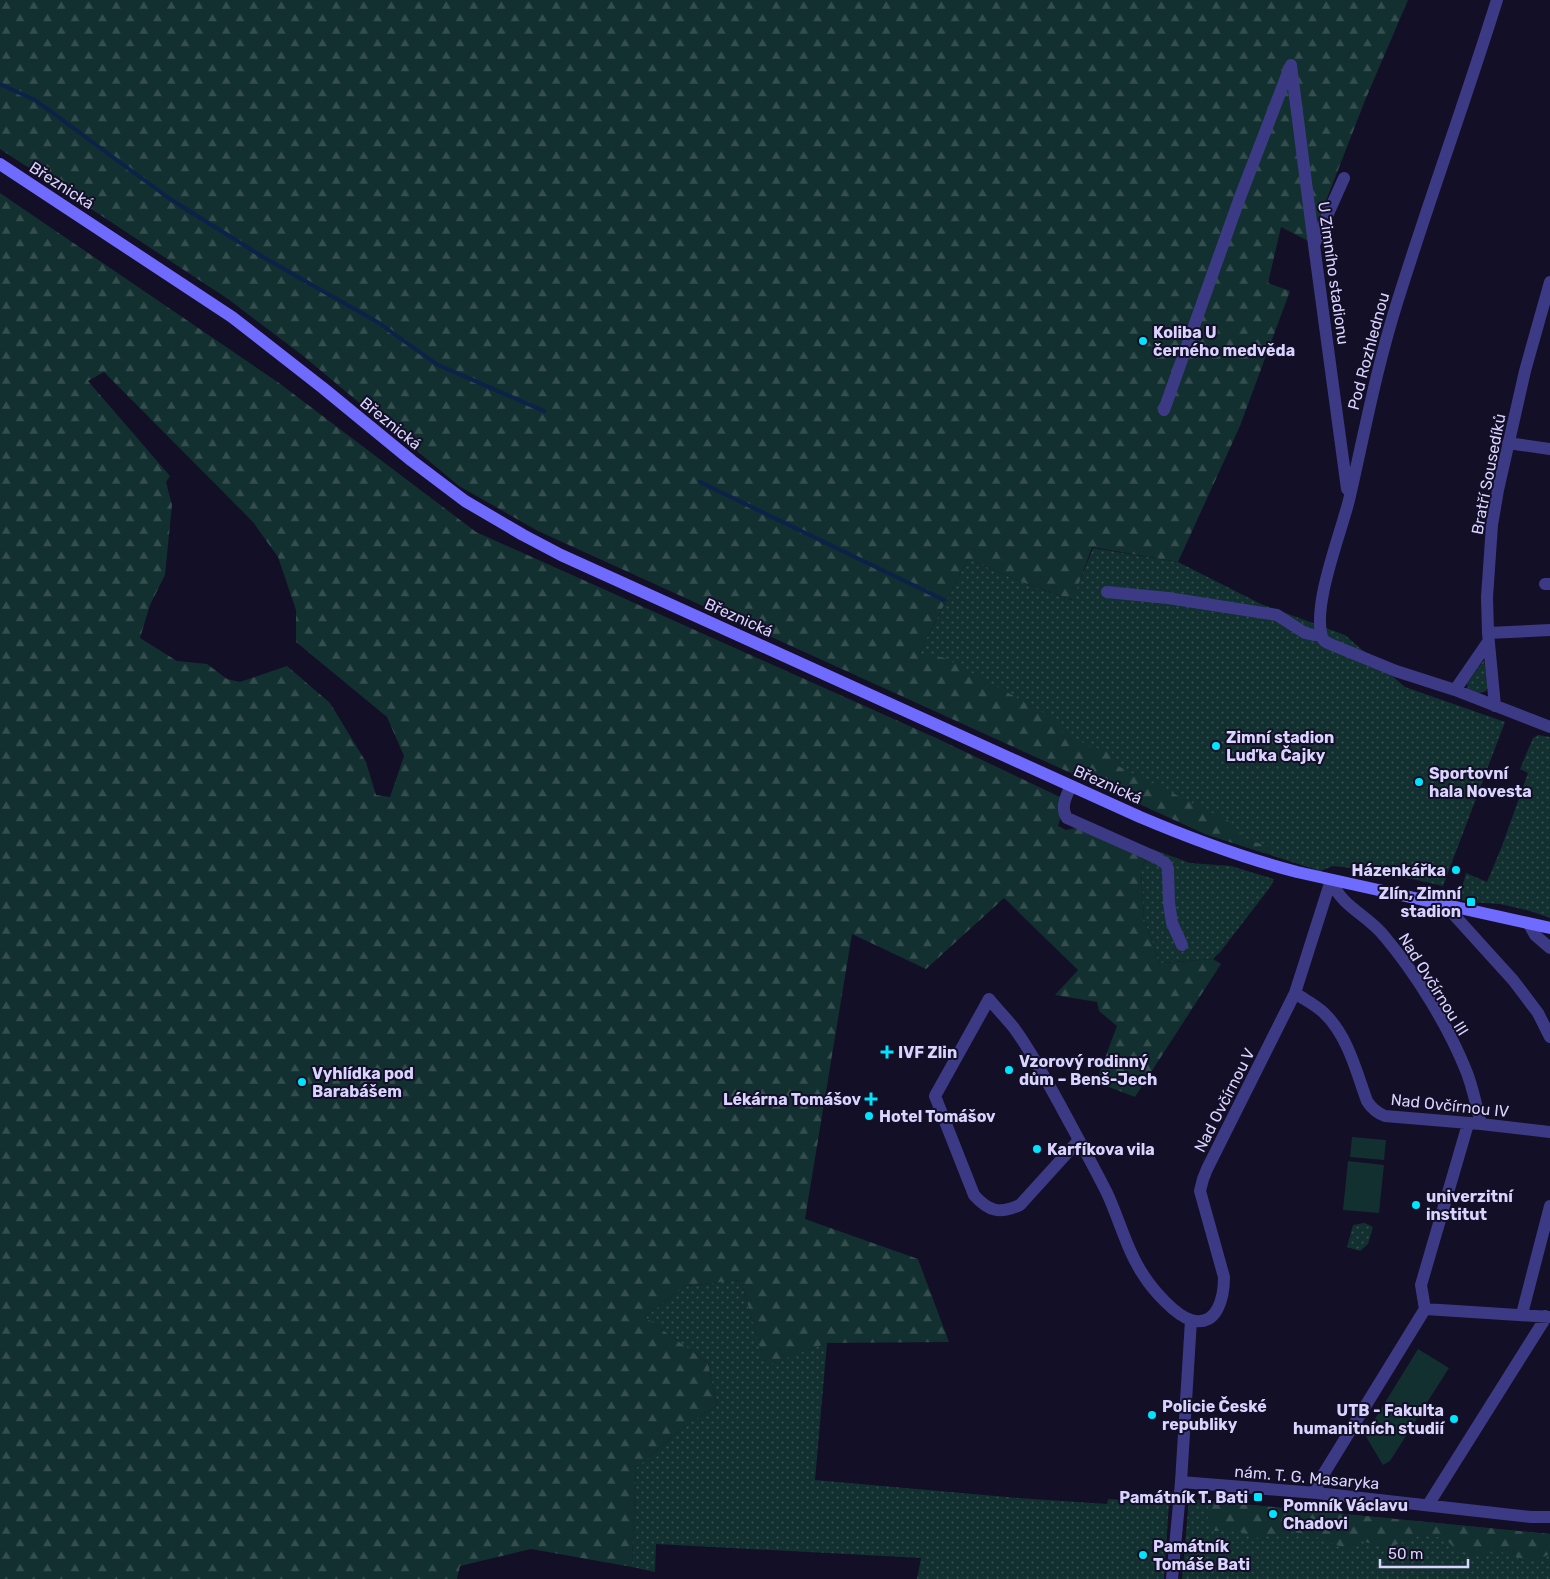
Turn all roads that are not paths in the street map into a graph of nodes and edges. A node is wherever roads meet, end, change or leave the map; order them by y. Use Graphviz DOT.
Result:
graph roads {
  1 [pos="1497,0"];
  2 [pos="0,164"];
  3 [pos="1344,178"];
  4 [pos="1314,245"];
  5 [pos="1550,282"];
  6 [pos="1164,410"];
  7 [pos="1508,443"];
  8 [pos="1550,449"];
  9 [pos="1348,501"];
  10 [pos="1107,592"];
  11 [pos="1550,630"];
  12 [pos="1322,635"];
  13 [pos="1488,638"];
  14 [pos="1455,690"];
  15 [pos="1495,706"];
  16 [pos="1550,727"];
  17 [pos="1071,786"];
  18 [pos="1331,880"];
  19 [pos="1445,905"];
  20 [pos="1530,924"];
  21 [pos="1550,928"];
  22 [pos="1182,945"];
  23 [pos="1550,948"];
  24 [pos="1295,993"];
  25 [pos="1550,1038"];
  26 [pos="1468,1124"];
  27 [pos="1482,1124"];
  28 [pos="1550,1132"];
  29 [pos="1079,1140"];
  30 [pos="1550,1206"];
  31 [pos="1425,1309"];
  32 [pos="1522,1314"];
  33 [pos="1547,1316"];
  34 [pos="1191,1320"];
  35 [pos="1181,1482"];
  36 [pos="1317,1493"];
  37 [pos="1428,1505"];
  38 [pos="1550,1517"];
  39 [pos="1172,1579"];
  1 -- 9 [label="street, Pod Rozhlednou"];
  2 -- 17 [label="main road, Březnická"];
  3 -- 4 [label="street"];
  4 -- 6 [label="street, U Zimního stadionu"];
  4 -- 9 [label="street, U Zimního stadionu"];
  5 -- 7 [label="street, Bratří Sousedíků"];
  7 -- 8 [label="street"];
  7 -- 13 [label="street, Bratří Sousedíků"];
  9 -- 12 [label="street, Pod Rozhlednou"];
  10 -- 12 [label="street"];
  11 -- 13 [label="street"];
  12 -- 14 [label="street"];
  13 -- 14 [label="street"];
  13 -- 15 [label="street, Bratří Sousedíků"];
  14 -- 15 [label="street"];
  15 -- 16 [label="street"];
  17 -- 18 [label="main road, Březnická"];
  17 -- 22 [label="street"];
  18 -- 19 [label="main road, Březnická"];
  18 -- 24 [label="street, Nad Ovčírnou V"];
  18 -- 27 [label="street, Nad Ovčírnou III"];
  19 -- 20 [label="main road, Březnická"];
  19 -- 25 [label="street"];
  20 -- 21 [label="main road, Březnická"];
  20 -- 23 [label="street"];
  24 -- 26 [label="street, Nad Ovčírnou IV"];
  24 -- 34 [label="street, Nad Ovčírnou V"];
  26 -- 27 [label="street, Nad Ovčírnou IV"];
  26 -- 31 [label="street"];
  27 -- 28 [label="street, Nad Ovčírnou IV"];
  29 -- 29 [label="street"];
  29 -- 34 [label="street"];
  30 -- 32 [label="street"];
  31 -- 32 [label="street"];
  31 -- 36 [label="street"];
  32 -- 33 [label="street"];
  33 -- 37 [label="street"];
  34 -- 35 [label="street"];
  35 -- 36 [label="street, nám. T. G. Masaryka"];
  35 -- 39 [label="street"];
  36 -- 37 [label="street, nám. T. G. Masaryka"];
  37 -- 38 [label="street, nám. T. G. Masaryka"];
}
